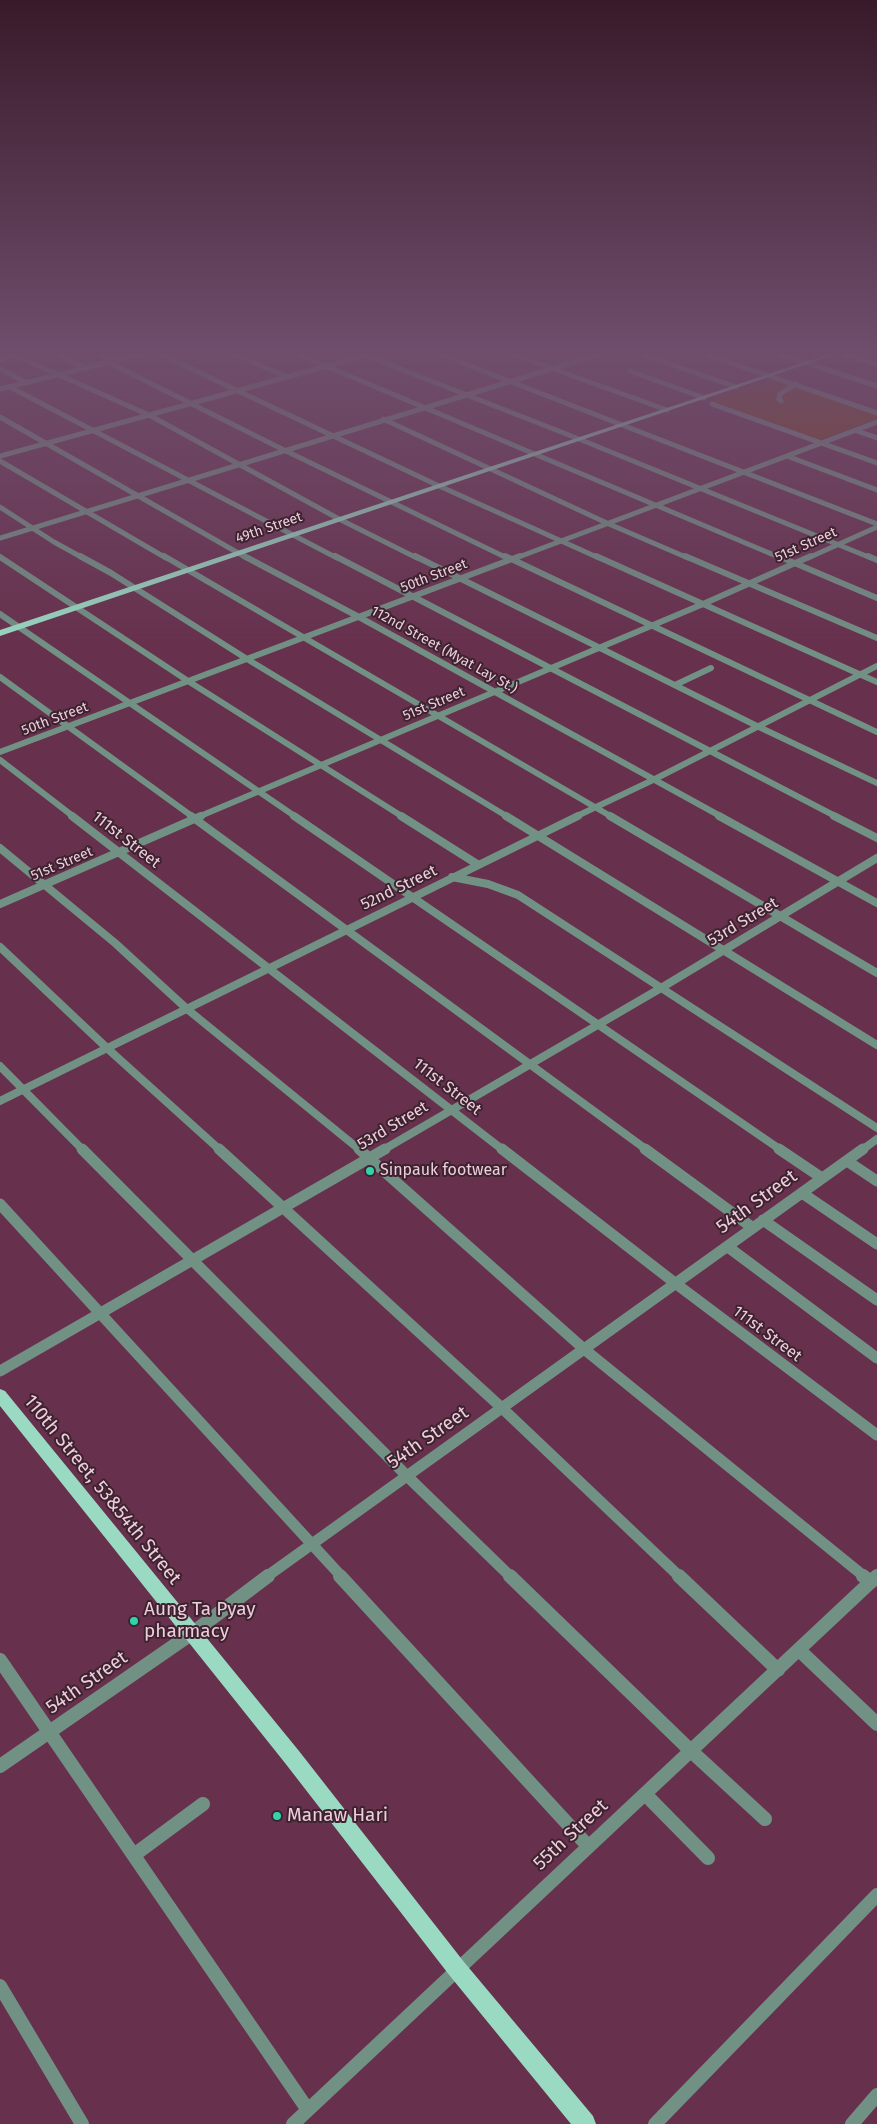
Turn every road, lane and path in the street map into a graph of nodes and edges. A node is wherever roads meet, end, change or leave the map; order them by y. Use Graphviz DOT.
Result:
graph roads {
  1 [pos="66,454"];
  2 [pos="141,454"];
  3 [pos="219,454"];
  4 [pos="270,454"];
  5 [pos="293,454"];
  6 [pos="373,454"];
  7 [pos="460,454"];
  8 [pos="536,454"];
  9 [pos="616,454"];
  10 [pos="698,454"];
  11 [pos="792,454"];
  12 [pos="851,454"];
  13 [pos="787,456"];
  14 [pos="0,462"];
  15 [pos="877,463"];
  16 [pos="237,464"];
  17 [pos="491,468"];
  18 [pos="744,472"];
  19 [pos="188,479"];
  20 [pos="437,485"];
  21 [pos="700,489"];
  22 [pos="877,490"];
  23 [pos="138,495"];
  24 [pos="390,501"];
  25 [pos="656,506"];
  26 [pos="0,507"];
  27 [pos="84,512"];
  28 [pos="339,519"];
  29 [pos="609,524"];
  30 [pos="877,525"];
  31 [pos="34,527"];
  32 [pos="292,535"];
  33 [pos="0,538"];
  34 [pos="563,541"];
  35 [pos="837,544"];
  36 [pos="238,553"];
  37 [pos="0,557"];
  38 [pos="512,560"];
  39 [pos="877,560"];
  40 [pos="794,563"];
  41 [pos="186,571"];
  42 [pos="462,578"];
  43 [pos="748,584"];
  44 [pos="133,588"];
  45 [pos="412,597"];
  46 [pos="877,598"];
  47 [pos="703,604"];
  48 [pos="78,607"];
  49 [pos="0,614"];
  50 [pos="359,617"];
  51 [pos="652,625"];
  52 [pos="19,626"];
  53 [pos="0,633"];
  54 [pos="304,638"];
  55 [pos="877,638"];
  56 [pos="600,647"];
  57 [pos="247,659"];
  58 [pos="877,666"];
  59 [pos="711,668"];
  60 [pos="549,669"];
  61 [pos="861,675"];
  62 [pos="0,677"];
  63 [pos="188,681"];
  64 [pos="877,682"];
  65 [pos="674,685"];
  66 [pos="495,692"];
  67 [pos="811,701"];
  68 [pos="132,703"];
  69 [pos="438,716"];
  70 [pos="70,727"];
  71 [pos="759,727"];
  72 [pos="877,732"];
  73 [pos="383,740"];
  74 [pos="710,751"];
  75 [pos="0,752"];
  76 [pos="0,760"];
  77 [pos="322,766"];
  78 [pos="653,780"];
  79 [pos="877,783"];
  80 [pos="260,792"];
  81 [pos="595,808"];
  82 [pos="194,819"];
  83 [pos="535,836"];
  84 [pos="877,838"];
  85 [pos="0,848"];
  86 [pos="118,853"];
  87 [pos="877,858"];
  88 [pos="477,864"];
  89 [pos="452,877"];
  90 [pos="839,882"];
  91 [pos="44,885"];
  92 [pos="414,897"];
  93 [pos="877,903"];
  94 [pos="0,904"];
  95 [pos="782,916"];
  96 [pos="345,930"];
  97 [pos="0,947"];
  98 [pos="722,951"];
  99 [pos="270,967"];
  100 [pos="877,973"];
  101 [pos="661,988"];
  102 [pos="187,1009"];
  103 [pos="596,1025"];
  104 [pos="877,1045"];
  105 [pos="108,1049"];
  106 [pos="530,1063"];
  107 [pos="0,1066"];
  108 [pos="24,1090"];
  109 [pos="0,1101"];
  110 [pos="451,1109"];
  111 [pos="877,1128"];
  112 [pos="877,1139"];
  113 [pos="369,1157"];
  114 [pos="847,1161"];
  115 [pos="822,1178"];
  116 [pos="877,1180"];
  117 [pos="802,1192"];
  118 [pos="0,1204"];
  119 [pos="283,1207"];
  120 [pos="763,1220"];
  121 [pos="753,1228"];
  122 [pos="877,1244"];
  123 [pos="728,1247"];
  124 [pos="193,1261"];
  125 [pos="675,1283"];
  126 [pos="877,1300"];
  127 [pos="100,1312"];
  128 [pos="584,1349"];
  129 [pos="877,1358"];
  130 [pos="0,1371"];
  131 [pos="0,1395"];
  132 [pos="502,1409"];
  133 [pos="877,1435"];
  134 [pos="407,1476"];
  135 [pos="310,1544"];
  136 [pos="874,1579"];
  137 [pos="191,1634"];
  138 [pos="799,1650"];
  139 [pos="0,1660"];
  140 [pos="778,1670"];
  141 [pos="877,1724"];
  142 [pos="50,1732"];
  143 [pos="690,1750"];
  144 [pos="0,1766"];
  145 [pos="645,1794"];
  146 [pos="203,1804"];
  147 [pos="765,1819"];
  148 [pos="588,1846"];
  149 [pos="134,1855"];
  150 [pos="708,1858"];
  151 [pos="877,1895"];
  152 [pos="458,1969"];
  153 [pos="0,1986"];
  154 [pos="877,2095"];
  155 [pos="308,2110"];
  156 [pos="82,2124"];
  157 [pos="292,2124"];
  158 [pos="585,2124"];
  159 [pos="655,2124"];
  160 [pos="852,2124"];
  1 -- 23 [label="street, 112nd Street (Myat Lay St.)"];
  2 -- 19 [label="street"];
  3 -- 16 [label="street"];
  4 -- 16 [label="street"];
  5 -- 24 [label="street"];
  6 -- 20 [label="street"];
  7 -- 17 [label="street"];
  8 -- 17 [label="main road, 49th Street"];
  8 -- 25 [label="street"];
  9 -- 21 [label="street"];
  10 -- 18 [label="street"];
  11 -- 13 [label="street, 50th Street"];
  12 -- 15 [label="street"];
  13 -- 18 [label="street, 50th Street"];
  13 -- 22 [label="street"];
  14 -- 27 [label="street"];
  16 -- 19 [label="street"];
  16 -- 28 [label="street"];
  17 -- 20 [label="main road, 49th Street"];
  17 -- 29 [label="street"];
  18 -- 21 [label="street, 50th Street"];
  18 -- 30 [label="street"];
  19 -- 23 [label="street"];
  19 -- 32 [label="street"];
  20 -- 24 [label="main road, 49th Street"];
  20 -- 34 [label="street"];
  21 -- 25 [label="street, 50th Street"];
  21 -- 35 [label="street"];
  23 -- 27 [label="street"];
  23 -- 36 [label="street, 112nd Street (Myat Lay St.)"];
  24 -- 28 [label="main road, 49th Street"];
  24 -- 38 [label="street"];
  25 -- 29 [label="street, 50th Street"];
  25 -- 40 [label="street"];
  26 -- 31 [label="street"];
  27 -- 31 [label="street"];
  27 -- 41 [label="street"];
  28 -- 32 [label="main road, 49th Street"];
  28 -- 42 [label="street"];
  29 -- 34 [label="street, 50th Street"];
  29 -- 43 [label="street"];
  30 -- 35 [label="street, 51st Street"];
  31 -- 33 [label="street"];
  31 -- 44 [label="street"];
  32 -- 36 [label="main road, 49th Street"];
  32 -- 45 [label="street"];
  34 -- 38 [label="street, 50th Street"];
  34 -- 47 [label="street"];
  35 -- 39 [label="street"];
  35 -- 40 [label="street, 51st Street"];
  36 -- 41 [label="main road, 49th Street"];
  36 -- 50 [label="street, 112nd Street (Myat Lay St.)"];
  37 -- 48 [label="street"];
  38 -- 42 [label="street, 50th Street"];
  38 -- 51 [label="street"];
  40 -- 43 [label="street, 51st Street"];
  40 -- 46 [label="street"];
  41 -- 44 [label="main road, 49th Street"];
  41 -- 54 [label="street"];
  42 -- 45 [label="street, 50th Street"];
  42 -- 56 [label="street"];
  43 -- 47 [label="street, 51st Street"];
  43 -- 55 [label="street"];
  44 -- 48 [label="main road, 49th Street"];
  44 -- 57 [label="street"];
  45 -- 50 [label="street, 50th Street"];
  45 -- 60 [label="street"];
  47 -- 51 [label="street, 51st Street"];
  47 -- 61 [label="street"];
  48 -- 52 [label="main road, 49th Street"];
  48 -- 63 [label="street"];
  49 -- 52 [label="street"];
  50 -- 54 [label="street, 50th Street"];
  50 -- 66 [label="street, 112nd Street (Myat Lay St.)"];
  51 -- 56 [label="street, 51st Street"];
  51 -- 67 [label="street"];
  52 -- 53 [label="main road, 49th Street"];
  52 -- 68 [label="street"];
  54 -- 57 [label="street, 50th Street"];
  54 -- 69 [label="street"];
  56 -- 60 [label="street, 51st Street"];
  56 -- 65 [label="street"];
  57 -- 63 [label="street, 50th Street"];
  57 -- 73 [label="street"];
  58 -- 61 [label="street, 52nd Street"];
  59 -- 65 [label="street"];
  60 -- 66 [label="street, 51st Street"];
  60 -- 74 [label="street"];
  61 -- 64 [label="street"];
  61 -- 67 [label="street, 52nd Street"];
  62 -- 70 [label="street"];
  63 -- 68 [label="street, 50th Street"];
  63 -- 77 [label="street"];
  65 -- 71 [label="street"];
  66 -- 69 [label="street, 51st Street"];
  66 -- 78 [label="street, 112nd Street (Myat Lay St.)"];
  67 -- 71 [label="street, 52nd Street"];
  67 -- 72 [label="street"];
  68 -- 70 [label="street, 50th Street"];
  68 -- 80 [label="street"];
  69 -- 73 [label="street, 51st Street"];
  69 -- 81 [label="street"];
  70 -- 75 [label="street, 50th Street"];
  70 -- 82 [label="street"];
  71 -- 74 [label="street, 52nd Street"];
  71 -- 79 [label="street"];
  73 -- 77 [label="street, 51st Street"];
  73 -- 83 [label="street"];
  74 -- 78 [label="street, 52nd Street"];
  74 -- 84 [label="street"];
  76 -- 86 [label="street, 111st Street"];
  77 -- 80 [label="street, 51st Street"];
  77 -- 88 [label="street"];
  78 -- 81 [label="street, 52nd Street"];
  78 -- 90 [label="street, 112nd Street (Myat Lay St.)"];
  80 -- 82 [label="street, 51st Street"];
  80 -- 92 [label="street"];
  81 -- 83 [label="street, 52nd Street"];
  81 -- 95 [label="street"];
  82 -- 86 [label="street, 51st Street"];
  82 -- 96 [label="street"];
  83 -- 88 [label="street, 52nd Street"];
  83 -- 98 [label="street"];
  85 -- 91 [label="street"];
  86 -- 91 [label="street, 51st Street"];
  86 -- 99 [label="street, 111st Street"];
  87 -- 90 [label="street, 53rd Street"];
  88 -- 89 [label="street, 52nd Street"];
  89 -- 92 [label="street, 52nd Street"];
  89 -- 101 [label="street"];
  90 -- 93 [label="street, 112nd Street (Myat Lay St.)"];
  90 -- 95 [label="street, 53rd Street"];
  91 -- 94 [label="street, 51st Street"];
  91 -- 102 [label="street"];
  92 -- 96 [label="street, 52nd Street"];
  92 -- 103 [label="street"];
  95 -- 98 [label="street, 53rd Street"];
  95 -- 100 [label="street"];
  96 -- 99 [label="street, 52nd Street"];
  96 -- 106 [label="street"];
  97 -- 105 [label="street"];
  98 -- 101 [label="street, 53rd Street"];
  98 -- 104 [label="street"];
  99 -- 102 [label="street, 52nd Street"];
  99 -- 110 [label="street, 111st Street"];
  101 -- 103 [label="street, 53rd Street"];
  101 -- 111 [label="street"];
  102 -- 105 [label="street, 52nd Street"];
  102 -- 113 [label="street"];
  103 -- 106 [label="street, 53rd Street"];
  103 -- 115 [label="street"];
  105 -- 108 [label="street, 52nd Street"];
  105 -- 119 [label="street"];
  106 -- 110 [label="street, 53rd Street"];
  106 -- 121 [label="street"];
  107 -- 108 [label="street"];
  108 -- 109 [label="street, 52nd Street"];
  108 -- 124 [label="street"];
  110 -- 113 [label="street, 53rd Street"];
  110 -- 125 [label="street, 111st Street"];
  112 -- 114 [label="street, 54th Street"];
  113 -- 119 [label="street, 53rd Street"];
  113 -- 128 [label="street"];
  114 -- 115 [label="street, 54th Street"];
  114 -- 116 [label="street"];
  115 -- 117 [label="street, 54th Street"];
  117 -- 120 [label="street, 54th Street"];
  117 -- 122 [label="street"];
  118 -- 127 [label="street"];
  119 -- 124 [label="street, 53rd Street"];
  119 -- 132 [label="street"];
  120 -- 121 [label="street, 54th Street"];
  120 -- 126 [label="street"];
  121 -- 123 [label="street, 54th Street"];
  123 -- 125 [label="street, 54th Street"];
  123 -- 129 [label="street"];
  124 -- 127 [label="street, 53rd Street"];
  124 -- 134 [label="street"];
  125 -- 128 [label="street, 54th Street"];
  125 -- 133 [label="street, 111st Street"];
  127 -- 130 [label="street, 53rd Street"];
  127 -- 135 [label="street"];
  128 -- 132 [label="street, 54th Street"];
  128 -- 136 [label="street"];
  131 -- 137 [label="main road, 110th Street, 53&54th Street"];
  132 -- 134 [label="street, 54th Street"];
  132 -- 140 [label="street"];
  134 -- 135 [label="street, 54th Street"];
  134 -- 143 [label="street"];
  135 -- 137 [label="street, 54th Street"];
  135 -- 148 [label="street"];
  136 -- 138 [label="street, 55th Street"];
  137 -- 142 [label="street, 54th Street"];
  137 -- 152 [label="main road, 110th Street, 53&54th Street"];
  138 -- 140 [label="street, 55th Street"];
  138 -- 141 [label="street"];
  139 -- 142 [label="street"];
  140 -- 143 [label="street, 55th Street"];
  142 -- 144 [label="street, 54th Street"];
  142 -- 149 [label="street"];
  143 -- 145 [label="street, 55th Street"];
  143 -- 147 [label="street"];
  145 -- 148 [label="street, 55th Street"];
  145 -- 150 [label="street"];
  146 -- 149 [label="street"];
  148 -- 152 [label="street, 55th Street"];
  149 -- 155 [label="street"];
  151 -- 159 [label="street"];
  152 -- 155 [label="street, 55th Street"];
  152 -- 158 [label="main road, 110th Street, 53&54th Street"];
  153 -- 156 [label="street"];
  154 -- 160 [label="street"];
  155 -- 157 [label="street, 55th Street"];
}
